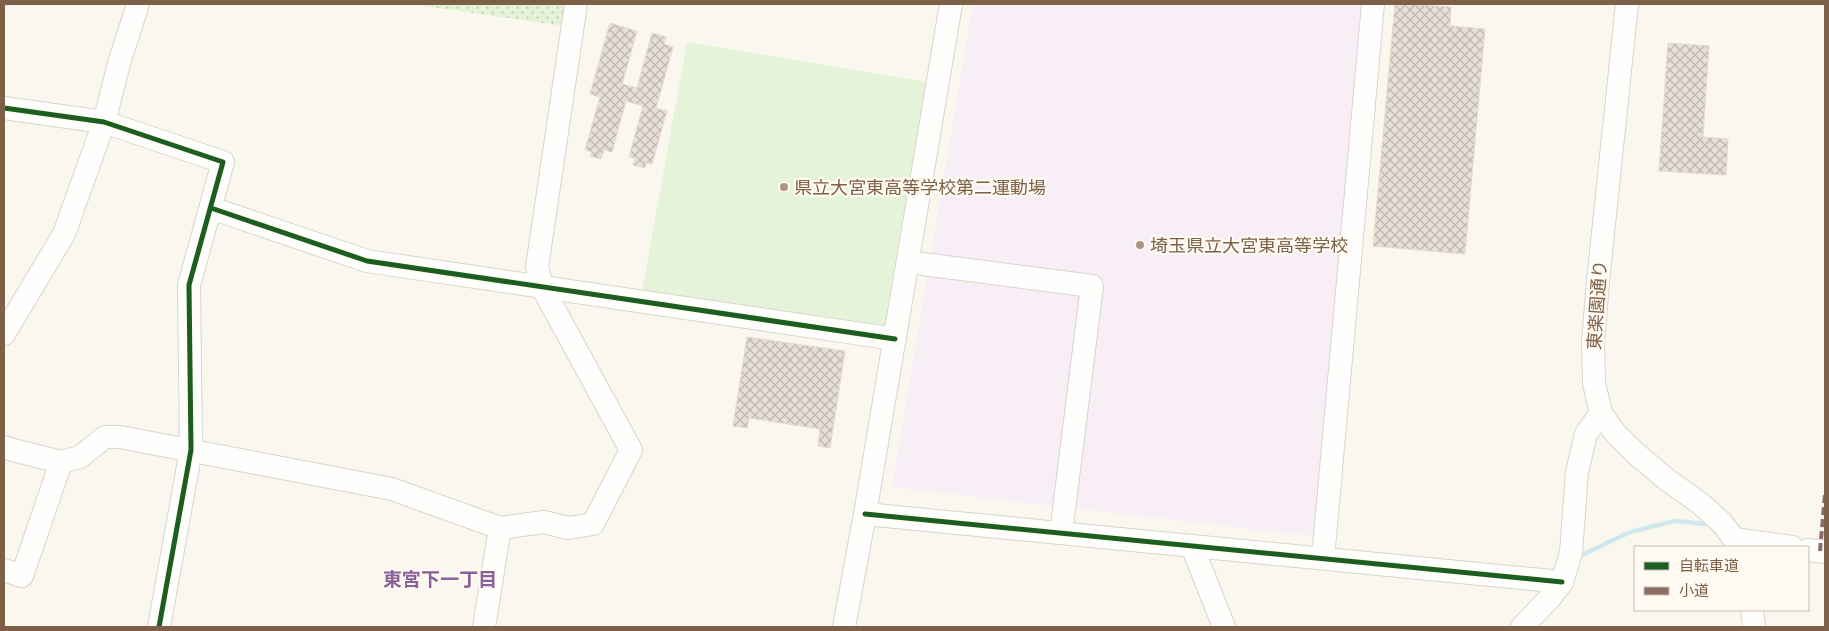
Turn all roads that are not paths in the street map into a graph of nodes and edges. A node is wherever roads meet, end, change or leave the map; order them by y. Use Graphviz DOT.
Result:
graph roads {
  1 [pos="138,4"];
  2 [pos="576,4"];
  3 [pos="950,4"];
  4 [pos="1374,4"];
  5 [pos="1627,4"];
  6 [pos="4,108"];
  7 [pos="104,122"];
  8 [pos="211,208"];
  9 [pos="908,262"];
  10 [pos="542,286"];
  11 [pos="4,334"];
  12 [pos="895,339"];
  13 [pos="1601,413"];
  14 [pos="4,446"];
  15 [pos="191,450"];
  16 [pos="61,462"];
  17 [pos="865,514"];
  18 [pos="500,528"];
  19 [pos="1061,533"];
  20 [pos="1736,543"];
  21 [pos="1192,546"];
  22 [pos="1778,546"];
  23 [pos="1809,550"];
  24 [pos="1825,552"];
  25 [pos="1323,558"];
  26 [pos="13,573"];
  27 [pos="1562,582"];
  28 [pos="1752,611"];
  29 [pos="159,627"];
  30 [pos="484,627"];
  31 [pos="844,627"];
  32 [pos="1224,627"];
  33 [pos="1522,627"];
  34 [pos="1754,627"];
  1 -- 7 [label="street"];
  2 -- 10 [label="street"];
  3 -- 9 [label="street"];
  4 -- 25 [label="street"];
  5 -- 13 [label="street, 東楽園通り"];
  6 -- 7 [label="street"];
  7 -- 8 [label="street"];
  7 -- 11 [label="street"];
  8 -- 10 [label="street"];
  8 -- 15 [label="street"];
  9 -- 12 [label="street"];
  9 -- 19 [label="street"];
  10 -- 12 [label="street"];
  10 -- 18 [label="street"];
  12 -- 17 [label="street"];
  13 -- 20 [label="street, 東楽園通り"];
  13 -- 27 [label="street"];
  14 -- 16 [label="street"];
  15 -- 16 [label="street"];
  15 -- 18 [label="street"];
  15 -- 29 [label="street"];
  16 -- 26 [label="street"];
  17 -- 19 [label="street"];
  17 -- 31 [label="street"];
  18 -- 30 [label="street"];
  19 -- 21 [label="street"];
  20 -- 22 [label="street"];
  21 -- 25 [label="street"];
  21 -- 32 [label="street"];
  23 -- 24 [label="street"];
  25 -- 27 [label="street"];
  27 -- 33 [label="street"];
  28 -- 34 [label="street"];
}
